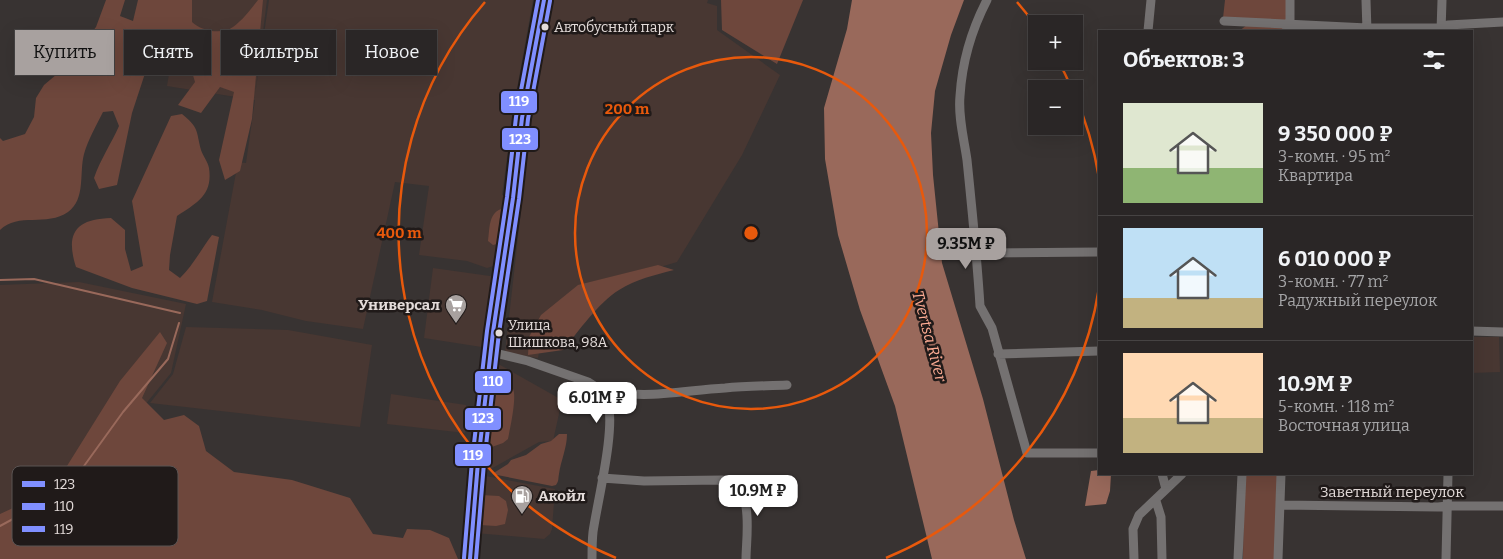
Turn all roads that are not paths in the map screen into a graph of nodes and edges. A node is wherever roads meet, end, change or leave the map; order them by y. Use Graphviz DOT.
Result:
graph roads {
  1 [pos="544,0"];
  2 [pos="987,0"];
  3 [pos="1151,0"];
  4 [pos="1290,0"];
  5 [pos="1366,0"];
  6 [pos="1442,0"];
  7 [pos="1224,22"];
  8 [pos="1503,22"];
  9 [pos="1288,28"];
  10 [pos="1148,30"];
  11 [pos="1367,30"];
  12 [pos="1441,30"];
  13 [pos="1098,252"];
  14 [pos="976,253"];
  15 [pos="1473,331"];
  16 [pos="1503,332"];
  17 [pos="1098,351"];
  18 [pos="491,352"];
  19 [pos="998,354"];
  20 [pos="594,386"];
  21 [pos="787,386"];
  22 [pos="1098,453"];
  23 [pos="1162,475"];
  24 [pos="1181,475"];
  25 [pos="1242,475"];
  26 [pos="1281,475"];
  27 [pos="1448,475"];
  28 [pos="602,478"];
  29 [pos="1166,490"];
  30 [pos="1156,501"];
  31 [pos="1281,505"];
  32 [pos="1447,506"];
  33 [pos="1503,506"];
  34 [pos="470,559"];
  35 [pos="592,559"];
  36 [pos="746,559"];
  37 [pos="1134,559"];
  38 [pos="1162,559"];
  39 [pos="1238,559"];
  40 [pos="1278,559"];
  41 [pos="1446,559"];
  1 -- 18 [label="main road"];
  2 -- 14 [label="street"];
  3 -- 10 [label="street"];
  4 -- 9 [label="street"];
  5 -- 11 [label="street"];
  6 -- 12 [label="street"];
  7 -- 9 [label="street"];
  8 -- 12 [label="street"];
  9 -- 11 [label="street"];
  11 -- 12 [label="street"];
  13 -- 14 [label="street"];
  14 -- 19 [label="street"];
  15 -- 16 [label="street"];
  17 -- 19 [label="street"];
  18 -- 20 [label="street"];
  18 -- 34 [label="main road"];
  19 -- 22 [label="street"];
  20 -- 21 [label="street"];
  20 -- 28 [label="street"];
  23 -- 29 [label="street"];
  24 -- 29 [label="street"];
  25 -- 39 [label="street"];
  26 -- 31 [label="street"];
  27 -- 32 [label="street"];
  28 -- 35 [label="street"];
  28 -- 36 [label="street"];
  29 -- 30 [label="street"];
  30 -- 37 [label="street"];
  30 -- 38 [label="street"];
  31 -- 32 [label="street, Заветный переулок"];
  31 -- 40 [label="street"];
  32 -- 33 [label="street, Заветный переулок"];
  32 -- 41 [label="street"];
}
